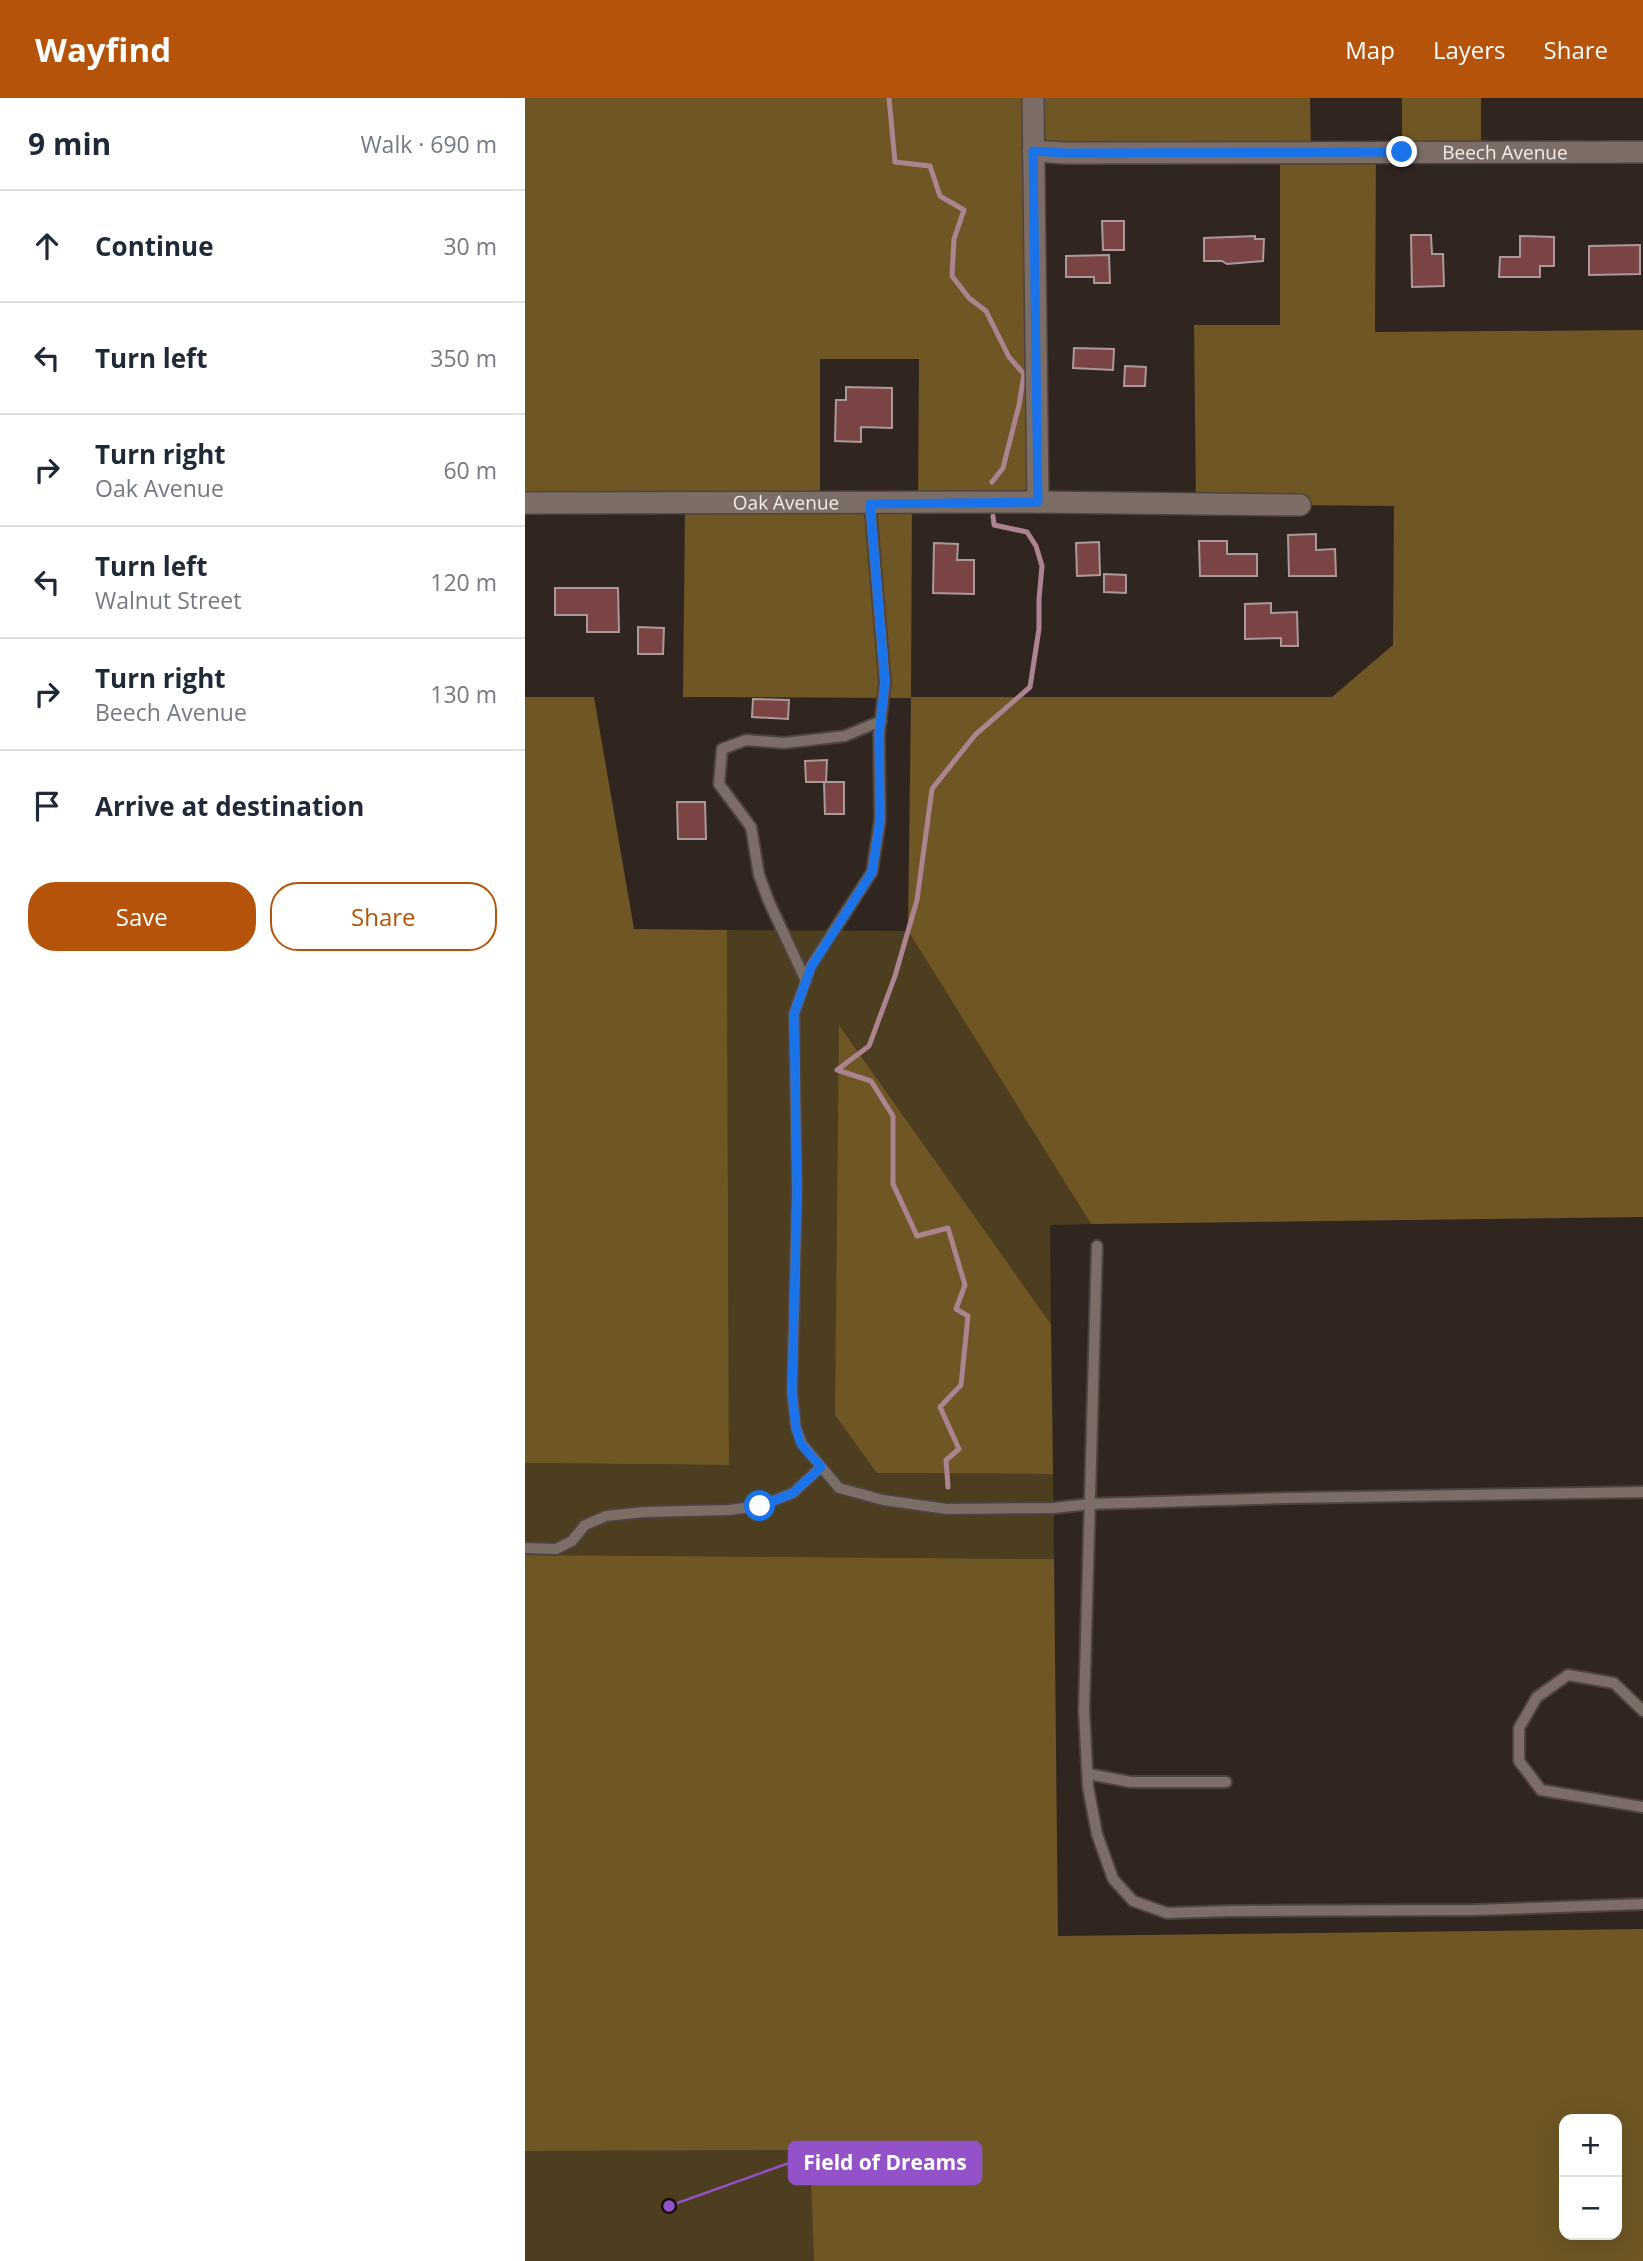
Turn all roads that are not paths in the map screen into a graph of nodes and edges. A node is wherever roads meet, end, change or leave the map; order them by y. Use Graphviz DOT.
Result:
graph roads {
  1 [pos="1033,98"];
  2 [pos="1033,151"];
  3 [pos="1643,152"];
  4 [pos="1038,502"];
  5 [pos="525,503"];
  6 [pos="870,504"];
  7 [pos="1300,505"];
  8 [pos="881,721"];
  9 [pos="806,981"];
  10 [pos="1097,1246"];
  11 [pos="821,1467"];
  12 [pos="1643,1492"];
  13 [pos="1090,1504"];
  14 [pos="525,1548"];
  15 [pos="1643,1711"];
  16 [pos="1087,1774"];
  17 [pos="1226,1782"];
  18 [pos="1643,1807"];
  19 [pos="1643,1904"];
  1 -- 2 [label="street"];
  2 -- 3 [label="street, Beech Avenue"];
  2 -- 4 [label="street"];
  4 -- 6 [label="street, Oak Avenue"];
  4 -- 7 [label="street, Oak Avenue"];
  5 -- 6 [label="street, Oak Avenue"];
  6 -- 8 [label="lane"];
  8 -- 9 [label="lane"];
  8 -- 9 [label="lane"];
  9 -- 11 [label="lane"];
  10 -- 13 [label="lane"];
  11 -- 13 [label="lane"];
  11 -- 14 [label="lane"];
  12 -- 13 [label="lane"];
  13 -- 16 [label="lane"];
  15 -- 18 [label="lane"];
  16 -- 17 [label="lane"];
  16 -- 19 [label="lane"];
}
